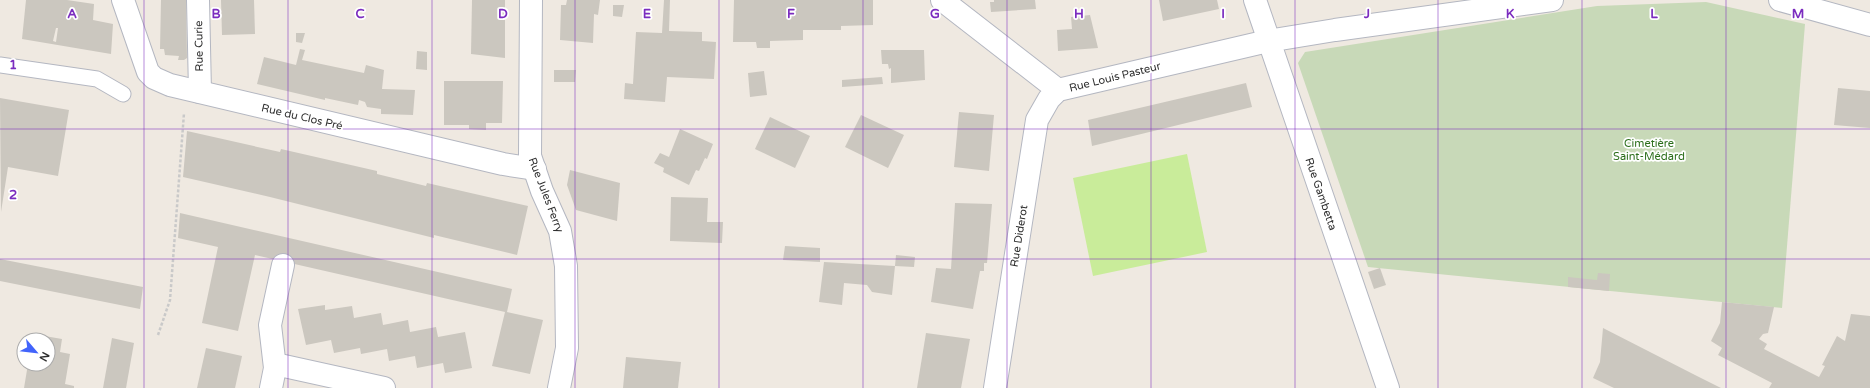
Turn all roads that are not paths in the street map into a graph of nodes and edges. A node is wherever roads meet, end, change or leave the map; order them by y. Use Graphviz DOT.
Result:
graph roads {
  1 [pos="123,0"];
  2 [pos="198,0"];
  3 [pos="531,0"];
  4 [pos="942,0"];
  5 [pos="1255,0"];
  6 [pos="1552,0"];
  7 [pos="1780,0"];
  8 [pos="1870,25"];
  9 [pos="1268,41"];
  10 [pos="0,65"];
  11 [pos="1058,90"];
  12 [pos="193,91"];
  13 [pos="123,94"];
  14 [pos="535,169"];
  15 [pos="283,265"];
  16 [pos="275,364"];
  17 [pos="271,388"];
  18 [pos="384,388"];
  19 [pos="560,388"];
  20 [pos="995,388"];
  21 [pos="1388,388"];
  1 -- 12 [label="street, Rue du Clos Pré"];
  2 -- 12 [label="street, Rue Curie"];
  3 -- 14 [label="street, Rue Jules Ferry"];
  4 -- 11 [label="street, Rue Louis Pasteur"];
  5 -- 9 [label="street, Rue Gambetta"];
  6 -- 9 [label="street, Rue Louis Pasteur"];
  7 -- 8 [label="street"];
  9 -- 11 [label="street, Rue Louis Pasteur"];
  9 -- 21 [label="street, Rue Gambetta"];
  10 -- 13 [label="lane"];
  11 -- 20 [label="street, Rue Diderot"];
  12 -- 14 [label="street, Rue du Clos Pré"];
  14 -- 19 [label="street, Rue Jules Ferry"];
  15 -- 16 [label="street"];
  16 -- 17 [label="street"];
  16 -- 18 [label="street"];
}
